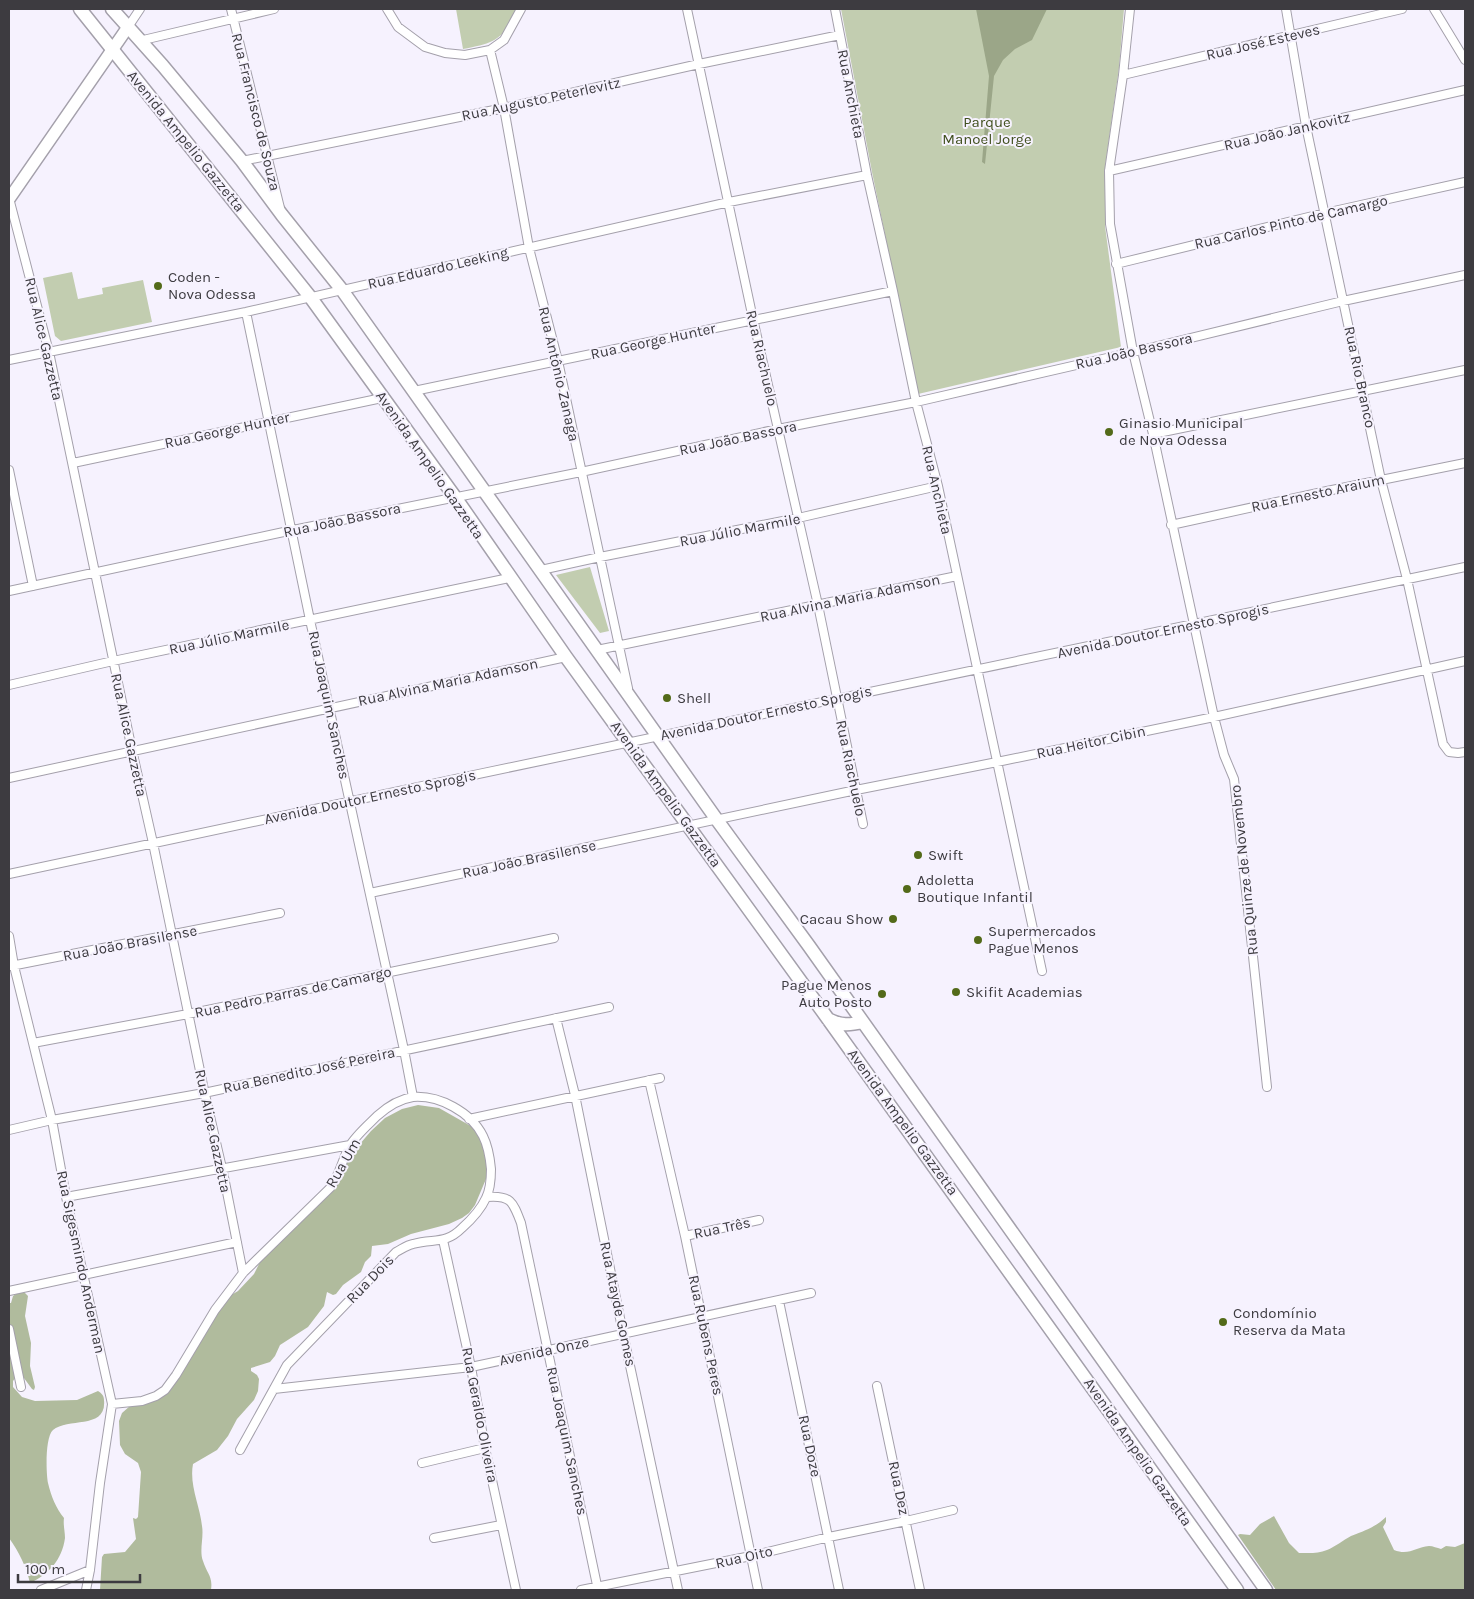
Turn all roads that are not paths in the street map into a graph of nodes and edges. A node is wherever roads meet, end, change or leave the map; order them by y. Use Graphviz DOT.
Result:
graph roads {
  1 [pos="80,9"];
  2 [pos="112,9"];
  3 [pos="140,9"];
  4 [pos="231,9"];
  5 [pos="274,9"];
  6 [pos="387,9"];
  7 [pos="522,9"];
  8 [pos="687,9"];
  9 [pos="835,9"];
  10 [pos="1130,9"];
  11 [pos="1286,9"];
  12 [pos="1402,9"];
  13 [pos="1434,9"];
  14 [pos="233,17"];
  15 [pos="128,27"];
  16 [pos="840,35"];
  17 [pos="1291,36"];
  18 [pos="139,40"];
  19 [pos="113,49"];
  20 [pos="490,50"];
  21 [pos="1465,60"];
  22 [pos="699,64"];
  23 [pos="1123,74"];
  24 [pos="1465,90"];
  25 [pos="504,108"];
  26 [pos="1306,126"];
  27 [pos="267,155"];
  28 [pos="242,161"];
  29 [pos="1109,171"];
  30 [pos="867,175"];
  31 [pos="1465,182"];
  32 [pos="9,198"];
  33 [pos="729,202"];
  34 [pos="1325,213"];
  35 [pos="282,215"];
  36 [pos="529,248"];
  37 [pos="1116,264"];
  38 [pos="1465,275"];
  39 [pos="342,290"];
  40 [pos="893,291"];
  41 [pos="311,298"];
  42 [pos="1343,300"];
  43 [pos="246,312"];
  44 [pos="753,319"];
  45 [pos="49,352"];
  46 [pos="1133,352"];
  47 [pos="9,360"];
  48 [pos="558,361"];
  49 [pos="1465,370"];
  50 [pos="414,391"];
  51 [pos="1362,391"];
  52 [pos="382,398"];
  53 [pos="916,402"];
  54 [pos="269,422"];
  55 [pos="778,428"];
  56 [pos="1153,434"];
  57 [pos="72,463"];
  58 [pos="1465,463"];
  59 [pos="9,470"];
  60 [pos="581,472"];
  61 [pos="1381,480"];
  62 [pos="938,486"];
  63 [pos="484,491"];
  64 [pos="455,497"];
  65 [pos="798,518"];
  66 [pos="1171,525"];
  67 [pos="293,530"];
  68 [pos="600,557"];
  69 [pos="1465,567"];
  70 [pos="541,570"];
  71 [pos="94,574"];
  72 [pos="957,576"];
  73 [pos="509,578"];
  74 [pos="1407,579"];
  75 [pos="33,586"];
  76 [pos="9,591"];
  77 [pos="818,605"];
  78 [pos="310,620"];
  79 [pos="1194,624"];
  80 [pos="618,645"];
  81 [pos="597,650"];
  82 [pos="566,657"];
  83 [pos="113,661"];
  84 [pos="1465,662"];
  85 [pos="1428,669"];
  86 [pos="977,670"];
  87 [pos="9,685"];
  88 [pos="629,697"];
  89 [pos="836,698"];
  90 [pos="330,708"];
  91 [pos="1214,717"];
  92 [pos="658,735"];
  93 [pos="628,742"];
  94 [pos="132,750"];
  95 [pos="1465,752"];
  96 [pos="997,762"];
  97 [pos="9,778"];
  98 [pos="856,790"];
  99 [pos="350,801"];
  100 [pos="717,820"];
  101 [pos="863,824"];
  102 [pos="689,825"];
  103 [pos="153,843"];
  104 [pos="9,874"];
  105 [pos="370,893"];
  106 [pos="280,913"];
  107 [pos="9,936"];
  108 [pos="171,936"];
  109 [pos="554,938"];
  110 [pos="11,966"];
  111 [pos="1042,970"];
  112 [pos="387,972"];
  113 [pos="608,1007"];
  114 [pos="188,1014"];
  115 [pos="556,1018"];
  116 [pos="828,1019"];
  117 [pos="863,1022"];
  118 [pos="32,1043"];
  119 [pos="404,1050"];
  120 [pos="660,1078"];
  121 [pos="649,1080"];
  122 [pos="1267,1087"];
  123 [pos="204,1093"];
  124 [pos="575,1095"];
  125 [pos="413,1098"];
  126 [pos="461,1112"];
  127 [pos="469,1118"];
  128 [pos="52,1120"];
  129 [pos="9,1130"];
  130 [pos="350,1145"];
  131 [pos="222,1169"];
  132 [pos="66,1197"];
  133 [pos="487,1197"];
  134 [pos="760,1220"];
  135 [pos="685,1236"];
  136 [pos="443,1240"];
  137 [pos="237,1242"];
  138 [pos="243,1273"];
  139 [pos="83,1275"];
  140 [pos="9,1291"];
  141 [pos="811,1294"];
  142 [pos="779,1301"];
  143 [pos="702,1317"];
  144 [pos="1075,1321"];
  145 [pos="9,1329"];
  146 [pos="1054,1332"];
  147 [pos="623,1333"];
  148 [pos="548,1350"];
  149 [pos="471,1367"];
  150 [pos="877,1386"];
  151 [pos="21,1387"];
  152 [pos="274,1389"];
  153 [pos="112,1404"];
  154 [pos="484,1448"];
  155 [pos="240,1450"];
  156 [pos="422,1462"];
  157 [pos="953,1510"];
  158 [pos="906,1521"];
  159 [pos="501,1525"];
  160 [pos="829,1537"];
  161 [pos="434,1538"];
  162 [pos="751,1556"];
  163 [pos="90,1570"];
  164 [pos="674,1572"];
  165 [pos="597,1589"];
  166 [pos="40,1590"];
  167 [pos="86,1590"];
  168 [pos="516,1590"];
  169 [pos="581,1590"];
  170 [pos="678,1590"];
  171 [pos="758,1590"];
  172 [pos="839,1590"];
  173 [pos="920,1590"];
  174 [pos="1237,1590"];
  175 [pos="1266,1590"];
  1 -- 19 [label="main road, Avenida Ampelio Gazzetta"];
  2 -- 15 [label="main road, Avenida Ampelio Gazzetta"];
  3 -- 15 [label="street"];
  4 -- 14 [label="street, Rua Francisco de Souza"];
  5 -- 14 [label="street"];
  6 -- 20 [label="street"];
  7 -- 20 [label="street"];
  8 -- 22 [label="street, Rua Riachuelo"];
  9 -- 16 [label="street, Rua Anchieta"];
  10 -- 23 [label="street, Rua Quinze de Novembro"];
  11 -- 17 [label="street, Rua Rio Branco"];
  12 -- 17 [label="street, Rua José Esteves"];
  13 -- 21 [label="street"];
  14 -- 18 [label="street"];
  14 -- 27 [label="street, Rua Francisco de Souza"];
  15 -- 18 [label="main road, Avenida Ampelio Gazzetta"];
  15 -- 19 [label="main road"];
  16 -- 22 [label="street, Rua Augusto Peterlevitz"];
  16 -- 30 [label="street, Rua Anchieta"];
  17 -- 23 [label="street, Rua José Esteves"];
  17 -- 26 [label="street, Rua Rio Branco"];
  18 -- 28 [label="main road, Avenida Ampelio Gazzetta"];
  19 -- 32 [label="main road"];
  19 -- 41 [label="main road, Avenida Ampelio Gazzetta"];
  20 -- 25 [label="street, Rua Antônio Zanaga"];
  22 -- 25 [label="street, Rua Augusto Peterlevitz"];
  22 -- 33 [label="street, Rua Riachuelo"];
  23 -- 29 [label="street, Rua Quinze de Novembro"];
  24 -- 26 [label="street, Rua João Jankovitz"];
  25 -- 27 [label="street, Rua Augusto Peterlevitz"];
  25 -- 36 [label="street, Rua Antônio Zanaga"];
  26 -- 29 [label="street, Rua João Jankovitz"];
  26 -- 34 [label="street, Rua Rio Branco"];
  27 -- 28 [label="street, Rua Augusto Peterlevitz"];
  27 -- 35 [label="street, Rua Francisco de Souza"];
  28 -- 35 [label="main road, Avenida Ampelio Gazzetta"];
  29 -- 37 [label="street, Rua Quinze de Novembro"];
  30 -- 33 [label="street, Rua Eduardo Leeking"];
  30 -- 40 [label="street, Rua Anchieta"];
  31 -- 34 [label="street, Rua Carlos Pinto de Camargo"];
  32 -- 45 [label="street, Rua Alice Gazzetta"];
  33 -- 36 [label="street, Rua Eduardo Leeking"];
  33 -- 44 [label="street, Rua Riachuelo"];
  34 -- 37 [label="street, Rua Carlos Pinto de Camargo"];
  34 -- 42 [label="street, Rua Rio Branco"];
  35 -- 39 [label="main road, Avenida Ampelio Gazzetta"];
  36 -- 39 [label="street, Rua Eduardo Leeking"];
  36 -- 48 [label="street, Rua Antônio Zanaga"];
  37 -- 46 [label="street, Rua Quinze de Novembro"];
  38 -- 42 [label="street, Rua João Bassora"];
  39 -- 41 [label="street, Rua Eduardo Leeking"];
  39 -- 50 [label="main road, Avenida Ampelio Gazzetta"];
  40 -- 44 [label="street, Rua George Hunter"];
  40 -- 53 [label="street, Rua Anchieta"];
  41 -- 43 [label="street, Rua Eduardo Leeking"];
  41 -- 52 [label="main road, Avenida Ampelio Gazzetta"];
  42 -- 46 [label="street, Rua João Bassora"];
  42 -- 51 [label="street, Rua Rio Branco"];
  43 -- 45 [label="street, Rua Eduardo Leeking"];
  43 -- 54 [label="street, Rua Joaquim Sanches"];
  44 -- 48 [label="street, Rua George Hunter"];
  44 -- 55 [label="street, Rua Riachuelo"];
  45 -- 47 [label="street, Rua Eduardo Leeking"];
  45 -- 57 [label="street, Rua Alice Gazzetta"];
  46 -- 53 [label="street, Rua João Bassora"];
  46 -- 56 [label="street, Rua Quinze de Novembro"];
  48 -- 50 [label="street, Rua George Hunter"];
  48 -- 60 [label="street, Rua Antônio Zanaga"];
  49 -- 51 [label="street"];
  50 -- 63 [label="main road, Avenida Ampelio Gazzetta"];
  51 -- 56 [label="street"];
  51 -- 61 [label="street, Rua Rio Branco"];
  52 -- 54 [label="street, Rua George Hunter"];
  52 -- 64 [label="main road, Avenida Ampelio Gazzetta"];
  53 -- 55 [label="street, Rua João Bassora"];
  53 -- 62 [label="street, Rua Anchieta"];
  54 -- 57 [label="street, Rua George Hunter"];
  54 -- 67 [label="street, Rua Joaquim Sanches"];
  55 -- 60 [label="street, Rua João Bassora"];
  55 -- 65 [label="street, Rua Riachuelo"];
  56 -- 66 [label="street, Rua Quinze de Novembro"];
  57 -- 71 [label="street, Rua Alice Gazzetta"];
  58 -- 61 [label="street, Rua Ernesto Araium"];
  59 -- 75 [label="street"];
  60 -- 63 [label="street, Rua João Bassora"];
  60 -- 68 [label="street, Rua Antônio Zanaga"];
  61 -- 66 [label="street, Rua Ernesto Araium"];
  61 -- 74 [label="street, Rua Rio Branco"];
  62 -- 65 [label="street, Rua Júlio Marmile"];
  62 -- 72 [label="street, Rua Anchieta"];
  63 -- 64 [label="street, Rua João Bassora"];
  63 -- 70 [label="main road, Avenida Ampelio Gazzetta"];
  64 -- 67 [label="street, Rua João Bassora"];
  64 -- 73 [label="main road, Avenida Ampelio Gazzetta"];
  65 -- 68 [label="street, Rua Júlio Marmile"];
  65 -- 77 [label="street, Rua Riachuelo"];
  66 -- 79 [label="street, Rua Quinze de Novembro"];
  67 -- 71 [label="street, Rua João Bassora"];
  67 -- 78 [label="street, Rua Joaquim Sanches"];
  68 -- 70 [label="street, Rua Júlio Marmile"];
  68 -- 80 [label="street, Rua Antônio Zanaga"];
  69 -- 74 [label="street, Avenida Doutor Ernesto Sprogis"];
  70 -- 81 [label="main road, Avenida Ampelio Gazzetta"];
  71 -- 75 [label="street, Rua João Bassora"];
  71 -- 83 [label="street, Rua Alice Gazzetta"];
  72 -- 77 [label="street, Rua Alvina Maria Adamson"];
  72 -- 86 [label="street, Rua Anchieta"];
  73 -- 78 [label="street, Rua Júlio Marmile"];
  73 -- 82 [label="main road, Avenida Ampelio Gazzetta"];
  74 -- 79 [label="street, Avenida Doutor Ernesto Sprogis"];
  74 -- 85 [label="street, Rua Rio Branco"];
  75 -- 76 [label="street, Rua João Bassora"];
  77 -- 80 [label="street, Rua Alvina Maria Adamson"];
  77 -- 89 [label="street, Rua Riachuelo"];
  78 -- 83 [label="street, Rua Júlio Marmile"];
  78 -- 90 [label="street, Rua Joaquim Sanches"];
  79 -- 86 [label="street, Avenida Doutor Ernesto Sprogis"];
  79 -- 91 [label="street, Rua Quinze de Novembro"];
  80 -- 81 [label="street, Rua Alvina Maria Adamson"];
  80 -- 88 [label="street, Rua Antônio Zanaga"];
  81 -- 88 [label="main road, Avenida Ampelio Gazzetta"];
  82 -- 90 [label="street, Rua Alvina Maria Adamson"];
  82 -- 93 [label="main road, Avenida Ampelio Gazzetta"];
  83 -- 87 [label="street, Rua Júlio Marmile"];
  83 -- 94 [label="street, Rua Alice Gazzetta"];
  84 -- 85 [label="street, Rua Heitor Cibin"];
  85 -- 91 [label="street, Rua Heitor Cibin"];
  85 -- 95 [label="street, Rua Rio Branco"];
  86 -- 89 [label="street, Avenida Doutor Ernesto Sprogis"];
  86 -- 96 [label="street, Rua Anchieta"];
  88 -- 92 [label="main road, Avenida Ampelio Gazzetta"];
  89 -- 92 [label="street, Avenida Doutor Ernesto Sprogis"];
  89 -- 98 [label="street, Rua Riachuelo"];
  90 -- 94 [label="street, Rua Alvina Maria Adamson"];
  90 -- 99 [label="street, Rua Joaquim Sanches"];
  91 -- 96 [label="street, Rua Heitor Cibin"];
  91 -- 122 [label="street, Rua Quinze de Novembro"];
  92 -- 93 [label="street, Avenida Doutor Ernesto Sprogis"];
  92 -- 100 [label="main road, Avenida Ampelio Gazzetta"];
  93 -- 99 [label="street, Avenida Doutor Ernesto Sprogis"];
  93 -- 102 [label="main road, Avenida Ampelio Gazzetta"];
  94 -- 97 [label="street, Rua Alvina Maria Adamson"];
  94 -- 103 [label="street, Rua Alice Gazzetta"];
  96 -- 98 [label="street, Rua Heitor Cibin"];
  96 -- 111 [label="street, Rua Anchieta"];
  98 -- 100 [label="street, Rua Heitor Cibin"];
  98 -- 101 [label="street, Rua Riachuelo"];
  99 -- 103 [label="street, Avenida Doutor Ernesto Sprogis"];
  99 -- 105 [label="street, Rua Joaquim Sanches"];
  100 -- 102 [label="street, Rua João Brasilense"];
  100 -- 117 [label="main road, Avenida Ampelio Gazzetta"];
  102 -- 105 [label="street, Rua João Brasilense"];
  102 -- 116 [label="main road, Avenida Ampelio Gazzetta"];
  103 -- 104 [label="street, Avenida Doutor Ernesto Sprogis"];
  103 -- 108 [label="street, Rua Alice Gazzetta"];
  105 -- 112 [label="street, Rua Joaquim Sanches"];
  106 -- 108 [label="street, Rua João Brasilense"];
  107 -- 110 [label="street, Rua Sigesmindo Anderman"];
  108 -- 110 [label="street, Rua João Brasilense"];
  108 -- 114 [label="street, Rua Alice Gazzetta"];
  109 -- 112 [label="street, Rua Pedro Parras de Camargo"];
  110 -- 118 [label="street, Rua Sigesmindo Anderman"];
  112 -- 114 [label="street, Rua Pedro Parras de Camargo"];
  112 -- 119 [label="street, Rua Joaquim Sanches"];
  113 -- 115 [label="street, Rua Benedito José Pereira"];
  114 -- 118 [label="street, Rua Pedro Parras de Camargo"];
  114 -- 123 [label="street, Rua Alice Gazzetta"];
  115 -- 119 [label="street, Rua Benedito José Pereira"];
  115 -- 124 [label="street, Rua Atayde Gomes"];
  116 -- 117 [label="main road"];
  116 -- 146 [label="main road, Avenida Ampelio Gazzetta"];
  117 -- 144 [label="main road, Avenida Ampelio Gazzetta"];
  118 -- 128 [label="street, Rua Sigesmindo Anderman"];
  119 -- 123 [label="street, Rua Benedito José Pereira"];
  119 -- 125 [label="street, Rua Joaquim Sanches"];
  120 -- 121 [label="street"];
  121 -- 124 [label="street"];
  121 -- 135 [label="street, Rua Rubens Peres"];
  123 -- 128 [label="street, Rua Benedito José Pereira"];
  123 -- 131 [label="street, Rua Alice Gazzetta"];
  124 -- 127 [label="street"];
  124 -- 147 [label="street, Rua Atayde Gomes"];
  125 -- 126 [label="street, Rua Um"];
  125 -- 130 [label="street, Rua Um"];
  126 -- 127 [label="street, Rua Dois"];
  127 -- 133 [label="street, Rua Dois"];
  128 -- 129 [label="street, Rua Benedito José Pereira"];
  128 -- 132 [label="street, Rua Sigesmindo Anderman"];
  130 -- 131 [label="street"];
  130 -- 138 [label="street, Rua Um"];
  131 -- 132 [label="street"];
  131 -- 137 [label="street, Rua Alice Gazzetta"];
  132 -- 139 [label="street, Rua Sigesmindo Anderman"];
  133 -- 136 [label="street, Rua Dois"];
  133 -- 148 [label="street, Rua Joaquim Sanches"];
  134 -- 135 [label="street, Rua Três"];
  135 -- 143 [label="street, Rua Rubens Peres"];
  136 -- 149 [label="street, Rua Geraldo Oliveira"];
  136 -- 152 [label="street, Rua Dois"];
  137 -- 138 [label="street, Rua Alice Gazzetta"];
  137 -- 139 [label="street"];
  138 -- 153 [label="street, Rua Um"];
  139 -- 140 [label="street"];
  139 -- 153 [label="street, Rua Sigesmindo Anderman"];
  141 -- 142 [label="street, Avenida Onze"];
  142 -- 143 [label="street, Avenida Onze"];
  142 -- 160 [label="street, Rua Doze"];
  143 -- 147 [label="street, Avenida Onze"];
  143 -- 162 [label="street, Rua Rubens Peres"];
  144 -- 146 [label="main road"];
  144 -- 175 [label="main road, Avenida Ampelio Gazzetta"];
  145 -- 151 [label="street"];
  146 -- 174 [label="main road, Avenida Ampelio Gazzetta"];
  147 -- 148 [label="street, Avenida Onze"];
  147 -- 164 [label="street, Rua Atayde Gomes"];
  148 -- 149 [label="street, Avenida Onze"];
  148 -- 165 [label="street, Rua Joaquim Sanches"];
  149 -- 152 [label="street, Avenida Onze"];
  149 -- 154 [label="street, Rua Geraldo Oliveira"];
  150 -- 158 [label="street, Rua Dez"];
  152 -- 155 [label="street, Rua Dois"];
  153 -- 163 [label="street, Rua Sigesmindo Anderman"];
  154 -- 156 [label="street"];
  154 -- 159 [label="street, Rua Geraldo Oliveira"];
  157 -- 158 [label="street, Rua Oito"];
  158 -- 160 [label="street, Rua Oito"];
  158 -- 173 [label="street, Rua Dez"];
  159 -- 161 [label="street"];
  159 -- 168 [label="street, Rua Geraldo Oliveira"];
  160 -- 162 [label="street, Rua Oito"];
  160 -- 172 [label="street, Rua Doze"];
  162 -- 164 [label="street, Rua Oito"];
  162 -- 171 [label="street, Rua Rubens Peres"];
  163 -- 166 [label="street"];
  163 -- 167 [label="street, Rua Sigesmindo Anderman"];
  164 -- 165 [label="street, Rua Oito"];
  164 -- 170 [label="street, Rua Atayde Gomes"];
  165 -- 169 [label="street, Rua Oito"];
}
